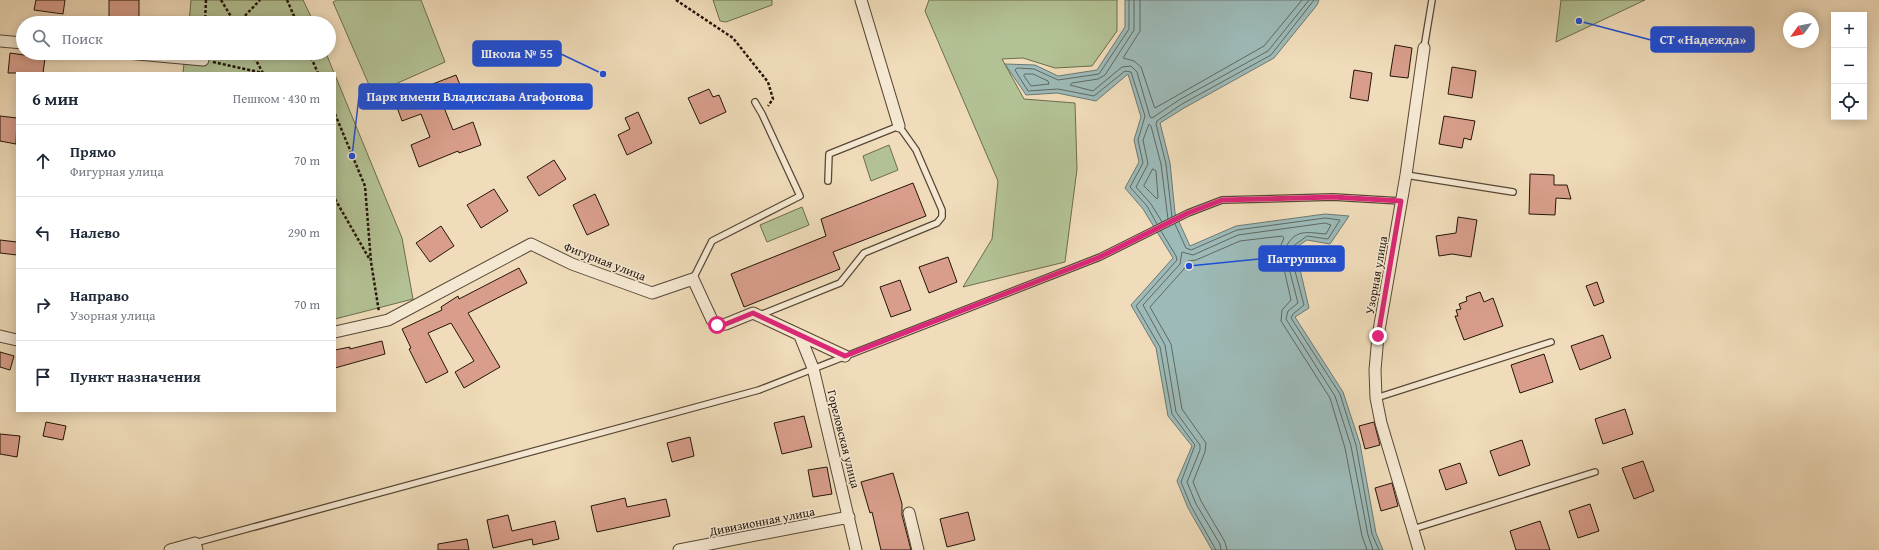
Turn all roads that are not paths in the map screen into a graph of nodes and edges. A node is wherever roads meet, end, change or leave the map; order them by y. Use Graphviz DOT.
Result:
graph roads {
  1 [pos="861,0"];
  2 [pos="1432,0"];
  3 [pos="0,41"];
  4 [pos="16,42"];
  5 [pos="1424,48"];
  6 [pos="755,102"];
  7 [pos="899,126"];
  8 [pos="1406,175"];
  9 [pos="828,182"];
  10 [pos="1513,192"];
  11 [pos="1401,201"];
  12 [pos="692,279"];
  13 [pos="760,315"];
  14 [pos="336,332"];
  15 [pos="0,336"];
  16 [pos="800,336"];
  17 [pos="16,340"];
  18 [pos="1551,342"];
  19 [pos="845,356"];
  20 [pos="813,368"];
  21 [pos="1376,398"];
  22 [pos="1595,472"];
  23 [pos="909,513"];
  24 [pos="849,518"];
  25 [pos="1412,528"];
  26 [pos="720,546"];
  27 [pos="196,547"];
  28 [pos="170,550"];
  29 [pos="679,550"];
  30 [pos="856,550"];
  31 [pos="918,550"];
  32 [pos="1419,550"];
  1 -- 7 [label="street"];
  2 -- 5 [label="lane"];
  3 -- 4 [label="street"];
  5 -- 8 [label="street, Узорная улица"];
  6 -- 12 [label="lane"];
  7 -- 9 [label="lane"];
  7 -- 13 [label="lane"];
  8 -- 10 [label="lane"];
  8 -- 11 [label="street, Узорная улица"];
  11 -- 19 [label="lane"];
  11 -- 21 [label="street, Узорная улица"];
  12 -- 13 [label="street"];
  12 -- 14 [label="street, Фигурная улица"];
  13 -- 16 [label="street"];
  15 -- 17 [label="street"];
  16 -- 19 [label="street"];
  16 -- 20 [label="street, Гореловская улица"];
  18 -- 21 [label="lane"];
  19 -- 20 [label="lane"];
  20 -- 24 [label="street, Гореловская улица"];
  20 -- 27 [label="lane"];
  21 -- 25 [label="street, Узорная улица"];
  22 -- 25 [label="lane"];
  23 -- 31 [label="street"];
  24 -- 26 [label="street, Дивизионная улица"];
  24 -- 30 [label="street, Гореловская улица"];
  25 -- 32 [label="street, Узорная улица"];
  26 -- 29 [label="street, Дивизионная улица"];
  27 -- 28 [label="street"];
}
